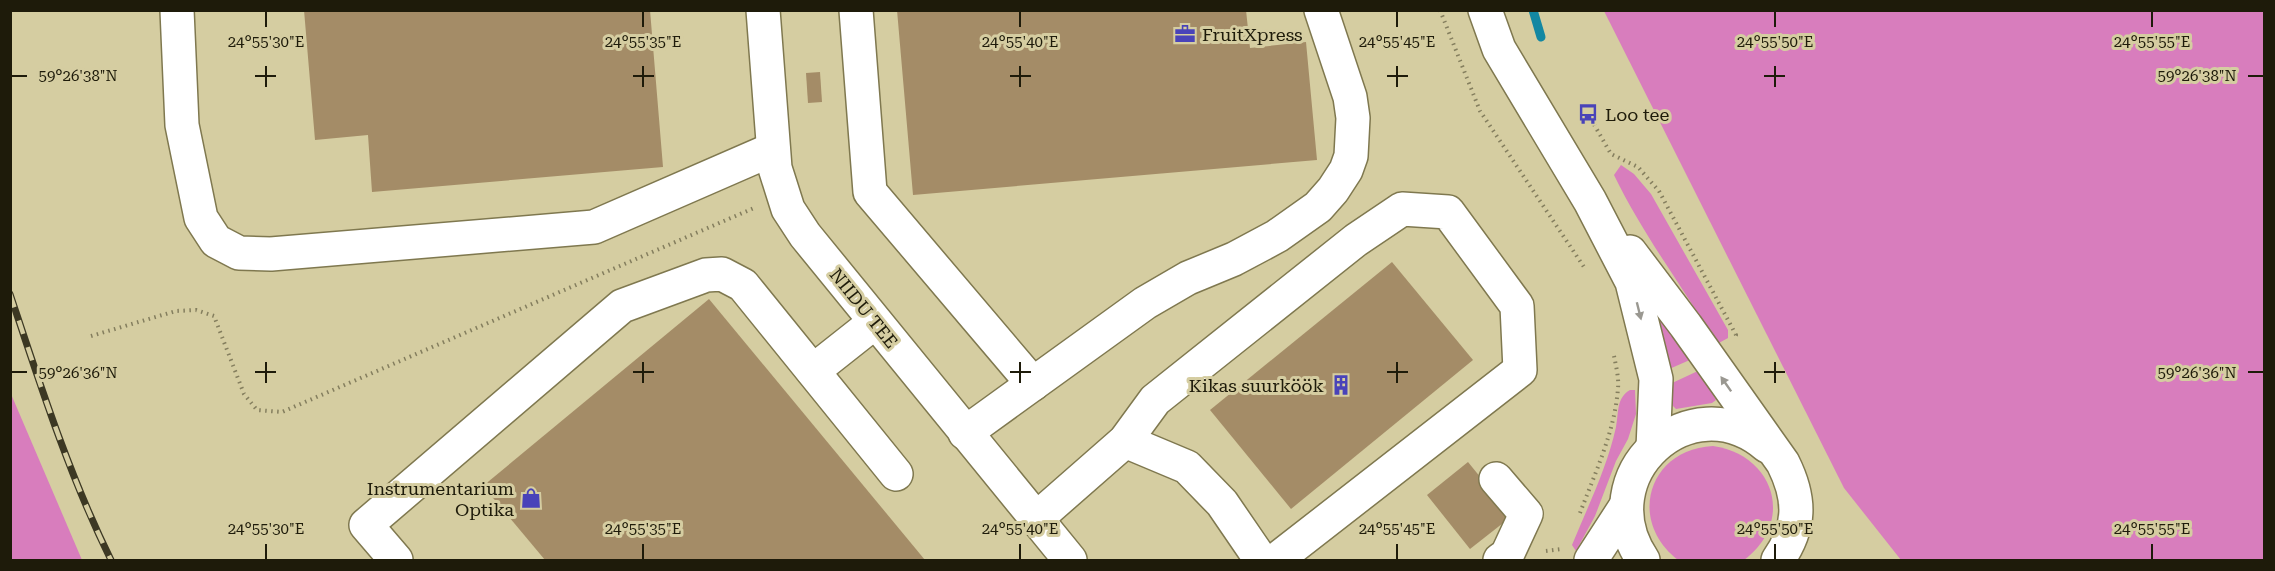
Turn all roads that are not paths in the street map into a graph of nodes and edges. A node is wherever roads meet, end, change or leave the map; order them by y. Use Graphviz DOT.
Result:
graph roads {
  1 [pos="177,10"];
  2 [pos="763,10"];
  3 [pos="856,10"];
  4 [pos="1321,10"];
  5 [pos="1485,10"];
  6 [pos="760,155"];
  7 [pos="1590,201"];
  8 [pos="875,322"];
  9 [pos="813,372"];
  10 [pos="1033,384"];
  11 [pos="965,433"];
  12 [pos="1125,441"];
  13 [pos="1653,448"];
  14 [pos="1772,450"];
  15 [pos="896,474"];
  16 [pos="1496,479"];
  17 [pos="1626,506"];
  18 [pos="1036,519"];
  19 [pos="1788,556"];
  20 [pos="396,561"];
  21 [pos="1070,561"];
  22 [pos="1261,561"];
  23 [pos="1276,561"];
  24 [pos="1500,561"];
  25 [pos="1592,561"];
  26 [pos="1643,561"];
  1 -- 6 [label="street"];
  2 -- 6 [label="street, NIIDU TEE"];
  3 -- 10 [label="street"];
  4 -- 10 [label="street"];
  5 -- 7 [label="street"];
  6 -- 8 [label="street, NIIDU TEE"];
  7 -- 13 [label="street, one-way"];
  14 -- 7 [label="street, one-way"];
  8 -- 9 [label="street"];
  8 -- 11 [label="street, NIIDU TEE"];
  9 -- 15 [label="street"];
  9 -- 20 [label="street"];
  10 -- 11 [label="street"];
  11 -- 18 [label="street, NIIDU TEE"];
  12 -- 18 [label="street"];
  12 -- 22 [label="street"];
  12 -- 23 [label="street"];
  13 -- 14 [label="street"];
  13 -- 17 [label="street"];
  14 -- 19 [label="street"];
  16 -- 24 [label="street"];
  17 -- 25 [label="street"];
  17 -- 26 [label="street"];
  18 -- 21 [label="street, NIIDU TEE"];
}
